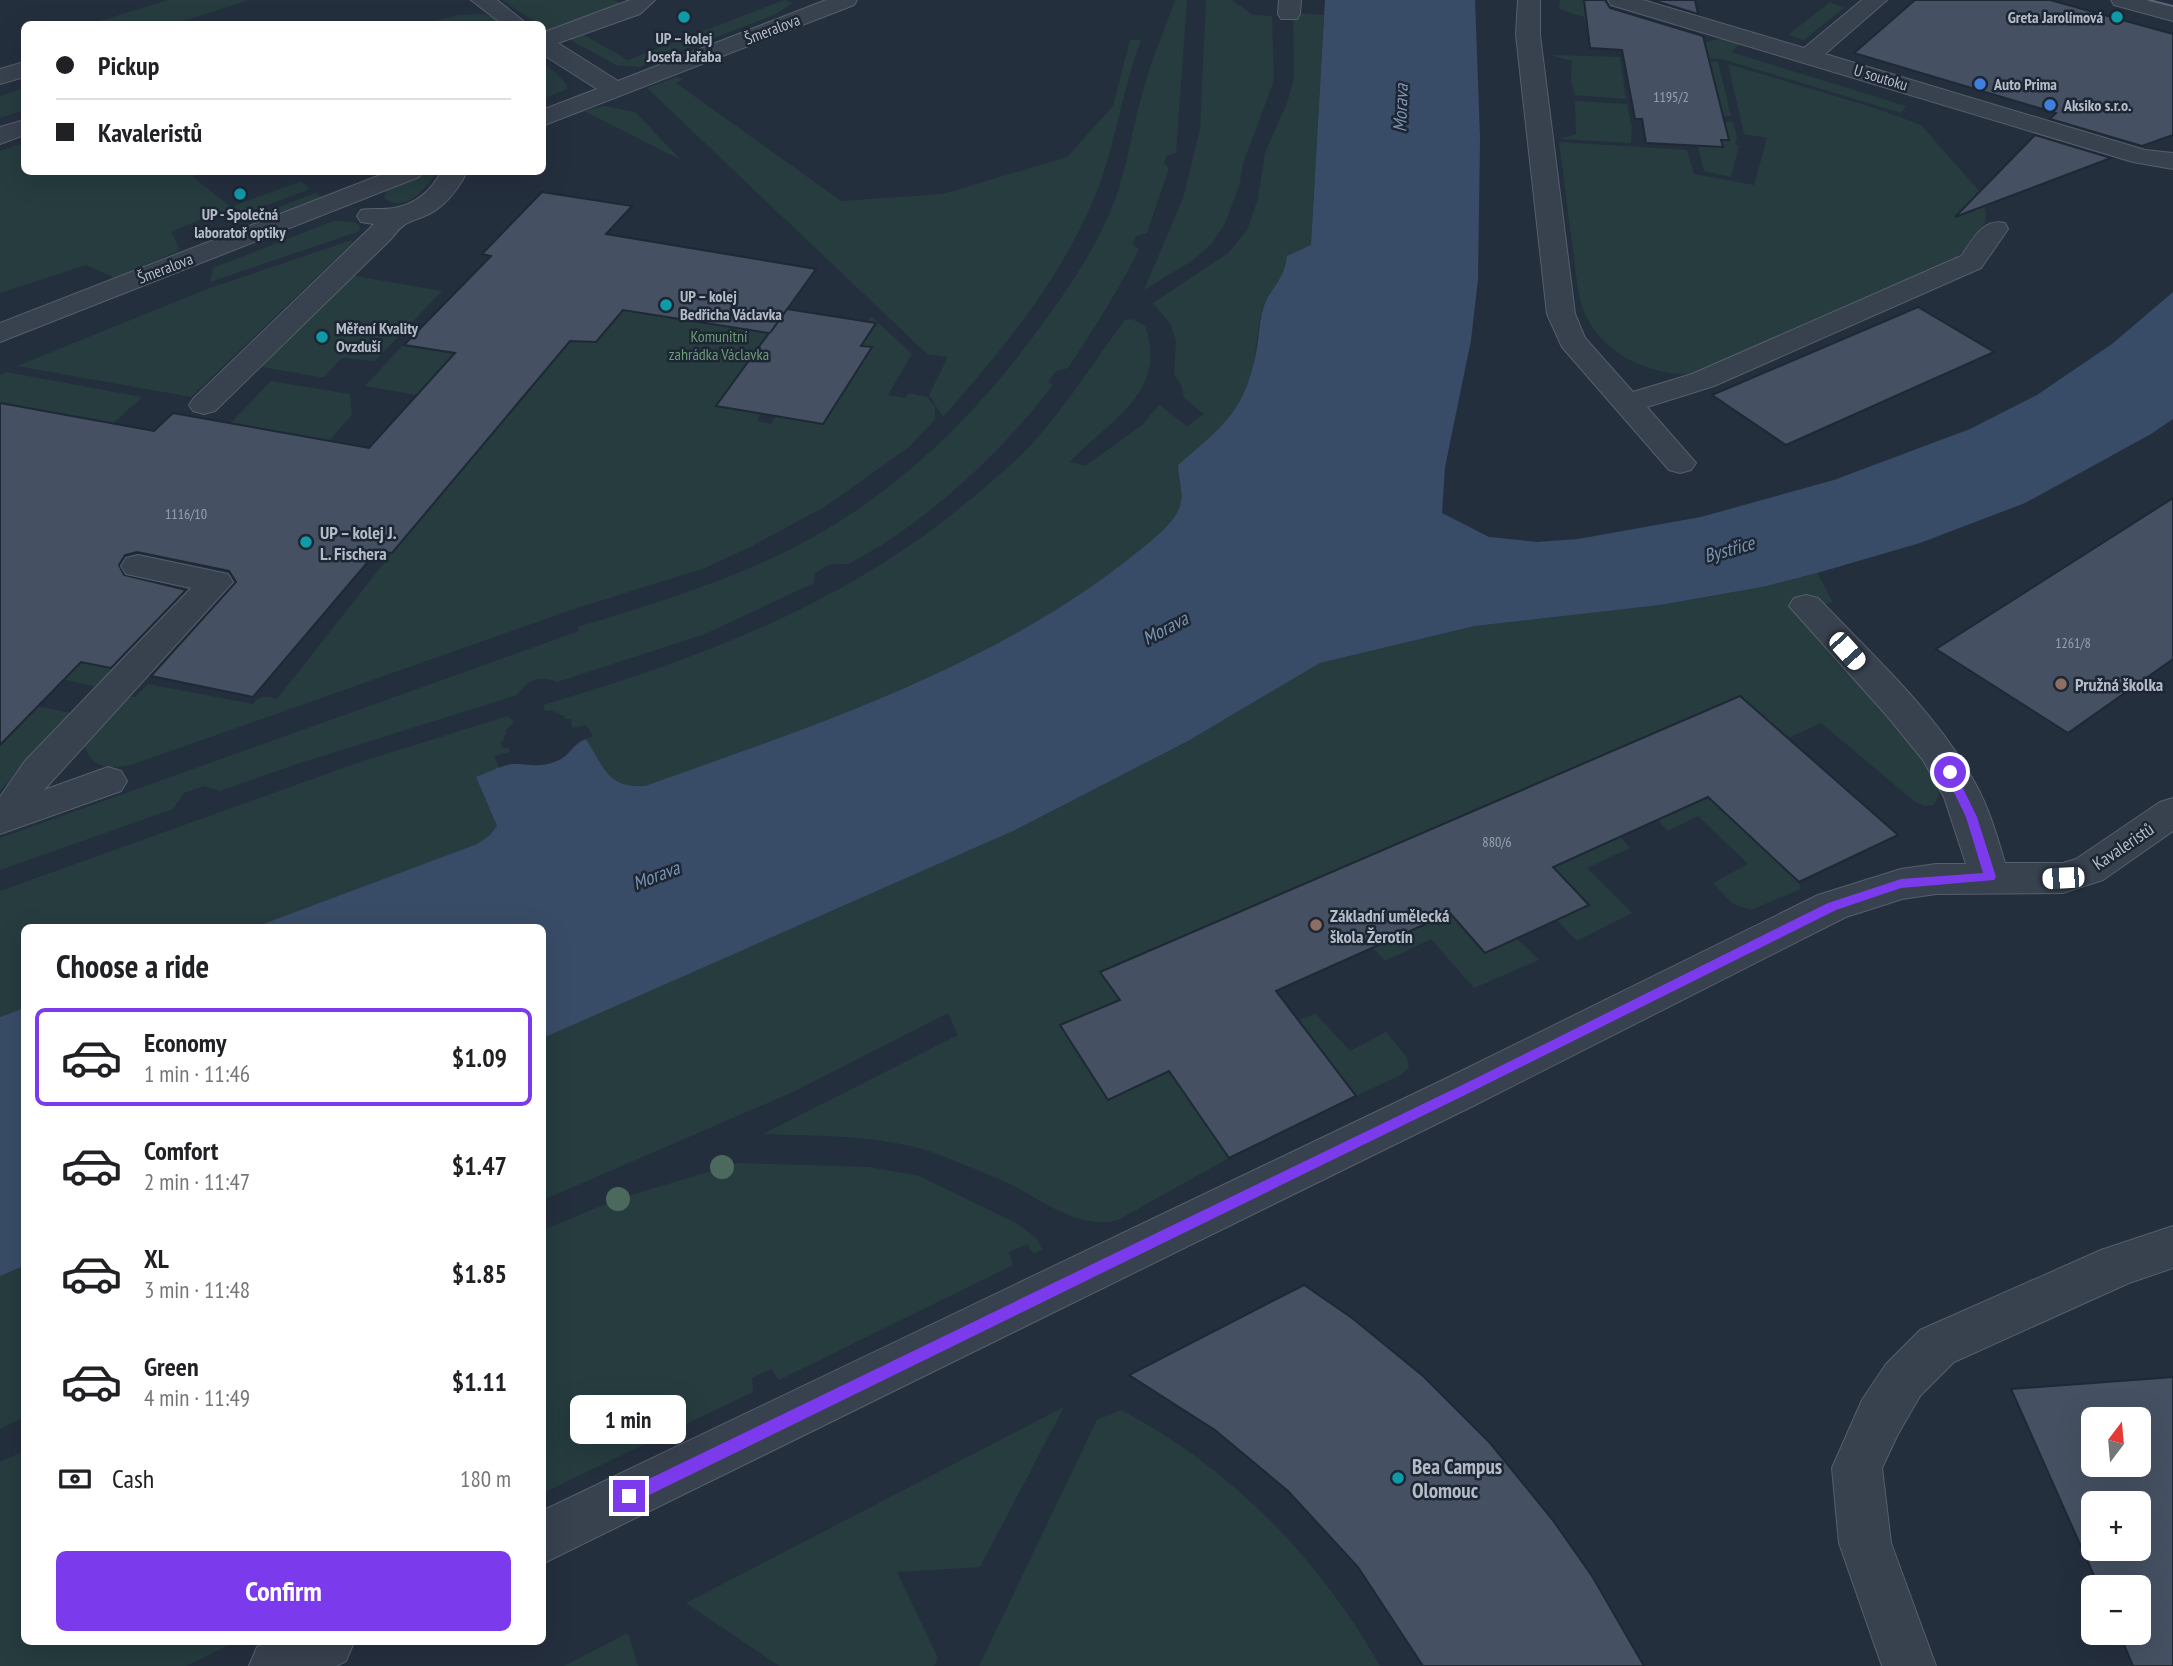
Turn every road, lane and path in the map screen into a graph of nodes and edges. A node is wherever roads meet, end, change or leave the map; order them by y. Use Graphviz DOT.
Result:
graph roads {
  1 [pos="482,0"];
  2 [pos="644,0"];
  3 [pos="846,0"];
  4 [pos="1529,0"];
  5 [pos="1619,0"];
  6 [pos="1837,0"];
  7 [pos="2122,0"];
  8 [pos="1871,4"];
  9 [pos="2173,14"];
  10 [pos="512,21"];
  11 [pos="546,41"];
  12 [pos="546,45"];
  13 [pos="1810,55"];
  14 [pos="21,70"];
  15 [pos="0,77"];
  16 [pos="616,90"];
  17 [pos="546,117"];
  18 [pos="21,128"];
  19 [pos="0,136"];
  20 [pos="2173,161"];
  21 [pos="402,175"];
  22 [pos="452,175"];
  23 [pos="330,203"];
  24 [pos="394,217"];
  25 [pos="1995,229"];
  26 [pos="0,333"];
  27 [pos="1627,403"];
  28 [pos="204,405"];
  29 [pos="1680,463"];
  30 [pos="138,566"];
  31 [pos="1806,606"];
  32 [pos="108,781"];
  33 [pos="2173,811"];
  34 [pos="3,819"];
  35 [pos="1990,877"];
  36 [pos="2173,1247"];
  37 [pos="546,1536"];
  38 [pos="321,1645"];
  39 [pos="276,1666"];
  40 [pos="1909,1666"];
  1 -- 10 [label="street"];
  2 -- 11 [label="street"];
  3 -- 16 [label="street, Šmeralova"];
  4 -- 27 [label="street"];
  5 -- 13 [label="street, U soutoku"];
  6 -- 8 [label="street"];
  7 -- 9 [label="street"];
  8 -- 13 [label="street"];
  12 -- 16 [label="street"];
  13 -- 20 [label="street, U soutoku"];
  14 -- 15 [label="street"];
  16 -- 17 [label="street, Šmeralova"];
  18 -- 19 [label="street"];
  21 -- 23 [label="street, Šmeralova"];
  22 -- 24 [label="street"];
  23 -- 24 [label="street"];
  23 -- 26 [label="street, Šmeralova"];
  24 -- 28 [label="street"];
  25 -- 27 [label="street"];
  27 -- 29 [label="street"];
  30 -- 34 [label="street"];
  31 -- 35 [label="street"];
  32 -- 34 [label="street"];
  33 -- 35 [label="street, Kavaleristů"];
  35 -- 37 [label="street, Kavaleristů"];
  36 -- 40 [label="street"];
  38 -- 39 [label="street"];
}
